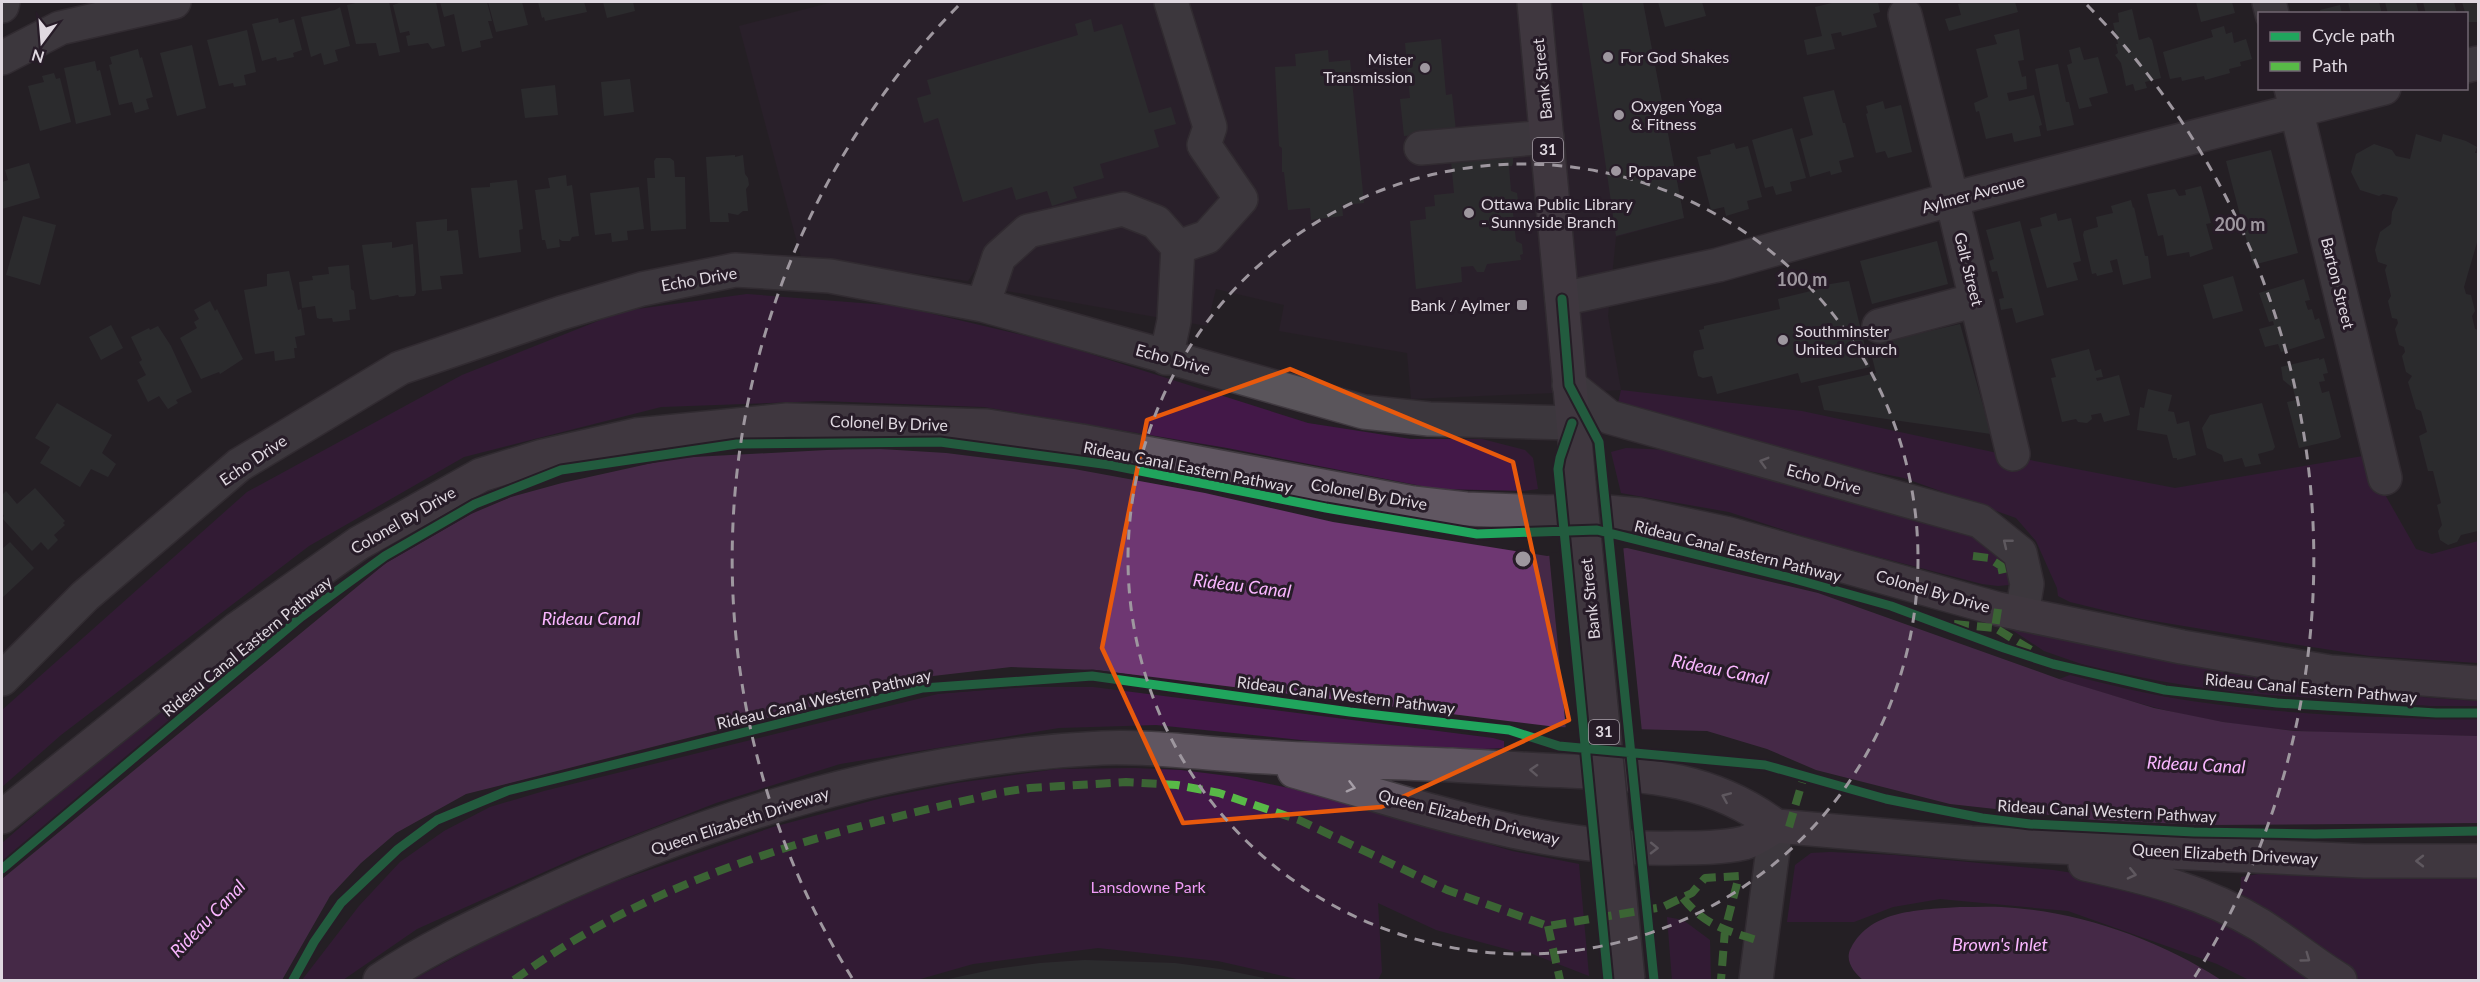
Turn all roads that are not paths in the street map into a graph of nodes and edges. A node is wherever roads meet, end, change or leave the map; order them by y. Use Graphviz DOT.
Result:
graph roads {
  1 [pos="3,2"];
  2 [pos="174,2"];
  3 [pos="1171,2"];
  4 [pos="1534,2"];
  5 [pos="2,6"];
  6 [pos="1905,15"];
  7 [pos="2,58"];
  8 [pos="2369,90"];
  9 [pos="2294,100"];
  10 [pos="1547,137"];
  11 [pos="1421,148"];
  12 [pos="1952,199"];
  13 [pos="1178,247"];
  14 [pos="1562,299"];
  15 [pos="1976,300"];
  16 [pos="983,305"];
  17 [pos="1879,326"];
  18 [pos="1166,358"];
  19 [pos="1569,385"];
  20 [pos="1572,423"];
  21 [pos="2013,454"];
  22 [pos="2385,478"];
  23 [pos="2022,614"];
  24 [pos="2,679"];
  25 [pos="2478,683"];
  26 [pos="1233,755"];
  27 [pos="2,817"];
  28 [pos="1776,826"];
  29 [pos="1971,843"];
  30 [pos="2478,861"];
  31 [pos="380,981"];
  32 [pos="1628,981"];
  33 [pos="1756,981"];
  34 [pos="2340,981"];
  1 -- 5 [label="street"];
  2 -- 7 [label="street"];
  3 -- 13 [label="street"];
  4 -- 10 [label="main road, Bank Street / 31"];
  6 -- 12 [label="street, Galt Street"];
  8 -- 9 [label="street, Aylmer Avenue"];
  9 -- 12 [label="street, Aylmer Avenue"];
  9 -- 22 [label="street, Barton Street"];
  10 -- 11 [label="street"];
  10 -- 14 [label="main road, Bank Street / 31"];
  12 -- 14 [label="street, Aylmer Avenue"];
  12 -- 15 [label="street, Galt Street"];
  13 -- 16 [label="street"];
  13 -- 18 [label="street"];
  14 -- 19 [label="main road, Bank Street / 31"];
  15 -- 17 [label="street"];
  15 -- 21 [label="street, Galt Street"];
  16 -- 18 [label="street, Echo Drive"];
  16 -- 24 [label="street, Echo Drive"];
  18 -- 20 [label="street, Echo Drive"];
  19 -- 20 [label="main road, Bank Street / 31"];
  23 -- 19 [label="street, Echo Drive, one-way"];
  20 -- 32 [label="main road, Bank Street / 31, bridge"];
  23 -- 25 [label="main road, Colonel By Drive"];
  23 -- 27 [label="main road, Colonel By Drive"];
  28 -- 26 [label="main road, Queen Elizabeth Driveway, one-way"];
  26 -- 28 [label="main road, Queen Elizabeth Driveway, one-way"];
  26 -- 31 [label="main road, Queen Elizabeth Driveway"];
  28 -- 29 [label="main road, Queen Elizabeth Driveway"];
  28 -- 33 [label="street"];
  30 -- 29 [label="main road, Queen Elizabeth Driveway, one-way"];
  29 -- 34 [label="main road, Queen Elizabeth Driveway, one-way"];
}
